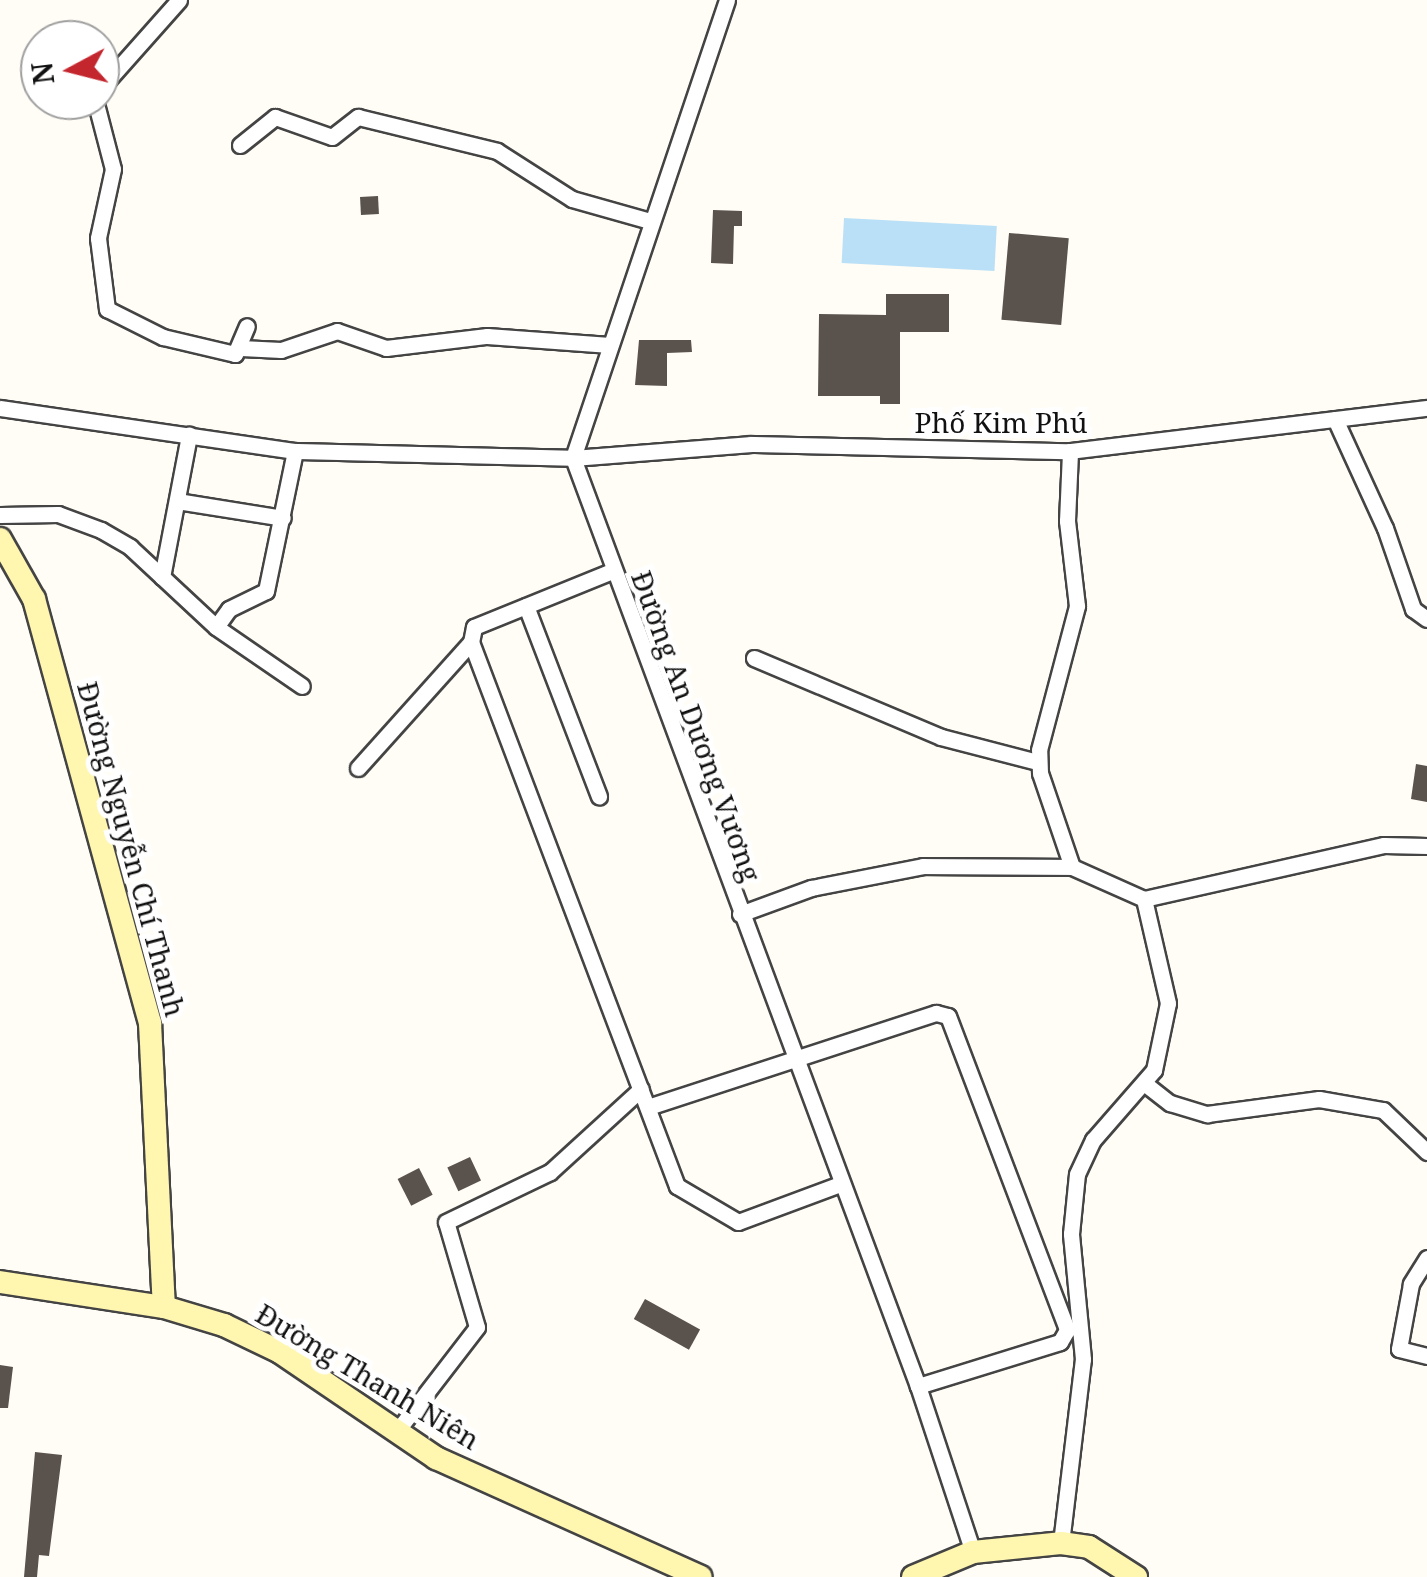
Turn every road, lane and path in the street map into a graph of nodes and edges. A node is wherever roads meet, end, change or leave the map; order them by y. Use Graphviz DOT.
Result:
graph roads {
  1 [pos="179,0"];
  2 [pos="727,0"];
  3 [pos="120,66"];
  4 [pos="101,120"];
  5 [pos="240,145"];
  6 [pos="650,221"];
  7 [pos="247,326"];
  8 [pos="610,345"];
  9 [pos="242,348"];
  10 [pos="0,408"];
  11 [pos="1427,408"];
  12 [pos="1334,419"];
  13 [pos="189,435"];
  14 [pos="1070,450"];
  15 [pos="295,451"];
  16 [pos="573,458"];
  17 [pos="177,501"];
  18 [pos="0,515"];
  19 [pos="283,518"];
  20 [pos="0,539"];
  21 [pos="612,571"];
  22 [pos="162,578"];
  23 [pos="526,606"];
  24 [pos="1427,619"];
  25 [pos="216,627"];
  26 [pos="471,642"];
  27 [pos="754,658"];
  28 [pos="302,686"];
  29 [pos="1038,762"];
  30 [pos="358,768"];
  31 [pos="599,796"];
  32 [pos="1427,846"];
  33 [pos="1072,867"];
  34 [pos="1144,898"];
  35 [pos="740,914"];
  36 [pos="794,1057"];
  37 [pos="1144,1083"];
  38 [pos="641,1089"];
  39 [pos="648,1107"];
  40 [pos="1427,1152"];
  41 [pos="840,1184"];
  42 [pos="1427,1258"];
  43 [pos="0,1282"];
  44 [pos="164,1307"];
  45 [pos="1427,1356"];
  46 [pos="918,1386"];
  47 [pos="397,1431"];
  48 [pos="1061,1543"];
  49 [pos="972,1552"];
  50 [pos="701,1577"];
  51 [pos="913,1577"];
  52 [pos="1136,1577"];
  1 -- 3 [label="street"];
  2 -- 6 [label="street"];
  4 -- 9 [label="street"];
  5 -- 6 [label="street"];
  6 -- 8 [label="street"];
  7 -- 9 [label="street"];
  8 -- 9 [label="street"];
  8 -- 16 [label="street"];
  10 -- 13 [label="street"];
  11 -- 12 [label="street, Phố Kim Phú"];
  12 -- 14 [label="street, Phố Kim Phú"];
  12 -- 24 [label="street"];
  13 -- 15 [label="street"];
  13 -- 17 [label="street"];
  14 -- 16 [label="street, Phố Kim Phú"];
  14 -- 29 [label="street"];
  15 -- 16 [label="street"];
  15 -- 19 [label="street"];
  16 -- 21 [label="street, Đường An Dương Vương"];
  17 -- 19 [label="street"];
  17 -- 22 [label="street"];
  18 -- 22 [label="street"];
  19 -- 25 [label="street"];
  20 -- 44 [label="main road, Đường Nguyễn Chí Thanh"];
  21 -- 23 [label="street"];
  21 -- 35 [label="street, Đường An Dương Vương"];
  22 -- 25 [label="street"];
  23 -- 26 [label="street"];
  23 -- 31 [label="street"];
  25 -- 28 [label="street"];
  26 -- 30 [label="street"];
  26 -- 38 [label="street"];
  27 -- 29 [label="street"];
  29 -- 33 [label="street"];
  32 -- 34 [label="street"];
  33 -- 34 [label="street"];
  33 -- 35 [label="street"];
  34 -- 37 [label="street"];
  35 -- 36 [label="street, Đường An Dương Vương"];
  36 -- 39 [label="street"];
  36 -- 41 [label="street, Đường An Dương Vương"];
  36 -- 46 [label="street"];
  37 -- 40 [label="street"];
  37 -- 48 [label="street"];
  38 -- 39 [label="street"];
  38 -- 47 [label="street"];
  39 -- 41 [label="street"];
  41 -- 46 [label="street, Đường An Dương Vương"];
  42 -- 45 [label="street"];
  43 -- 44 [label="main road, Đường Thanh Niên"];
  44 -- 47 [label="main road, Đường Thanh Niên"];
  46 -- 49 [label="street, Đường An Dương Vương"];
  47 -- 50 [label="main road, Đường Thanh Niên"];
  48 -- 49 [label="main road"];
  48 -- 52 [label="main road"];
  49 -- 51 [label="main road"];
}
